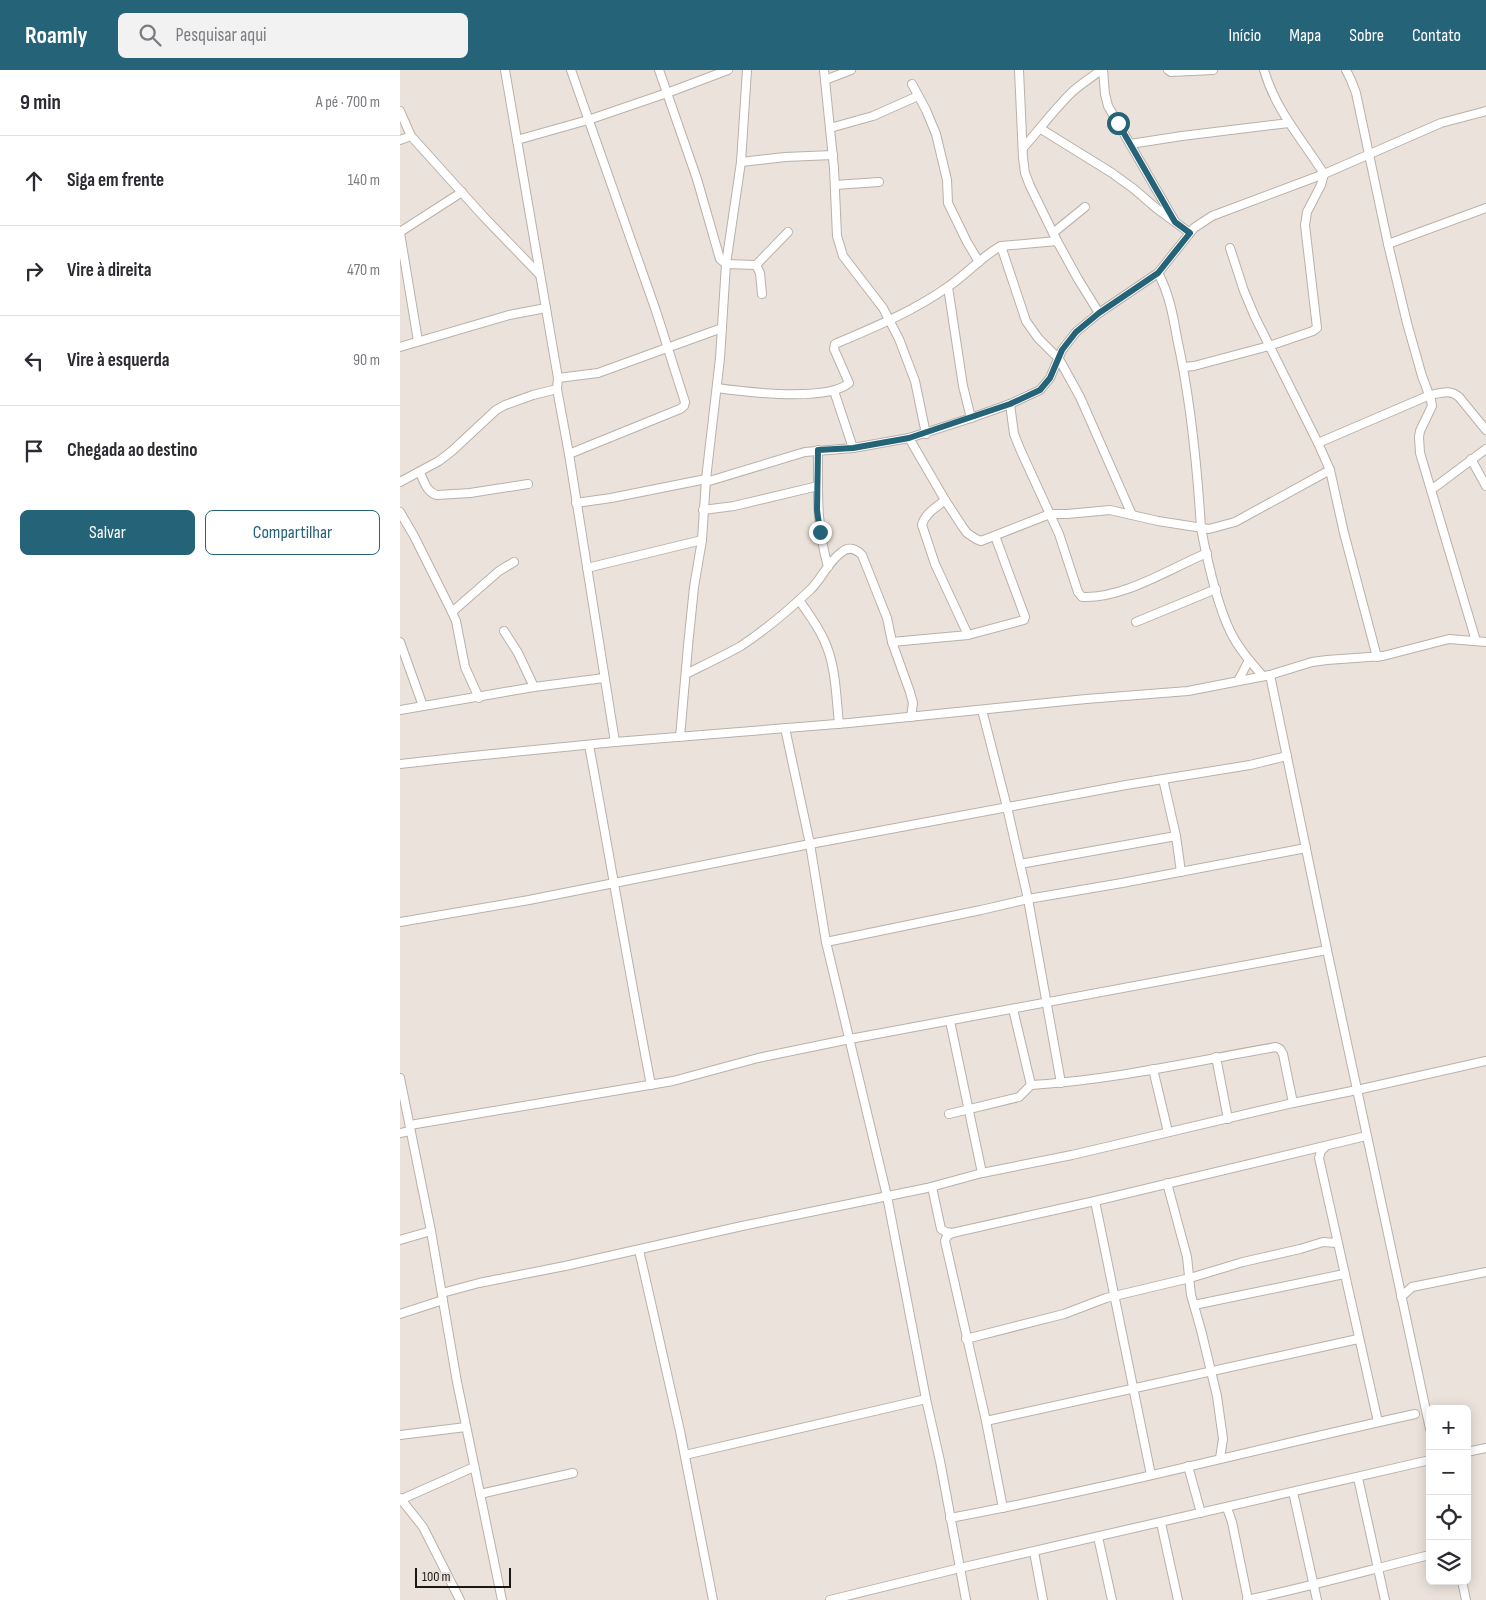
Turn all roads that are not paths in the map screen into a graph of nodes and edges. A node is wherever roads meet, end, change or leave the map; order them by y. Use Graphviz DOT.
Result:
graph roads {
  1 [pos="505,70"];
  2 [pos="571,70"];
  3 [pos="659,70"];
  4 [pos="728,70"];
  5 [pos="747,70"];
  6 [pos="824,70"];
  7 [pos="851,70"];
  8 [pos="1019,70"];
  9 [pos="1102,70"];
  10 [pos="1168,70"];
  11 [pos="1213,70"];
  12 [pos="1264,70"];
  13 [pos="1346,70"];
  14 [pos="825,80"];
  15 [pos="912,84"];
  16 [pos="667,93"];
  17 [pos="918,96"];
  18 [pos="400,111"];
  19 [pos="1486,111"];
  20 [pos="588,120"];
  21 [pos="1290,123"];
  22 [pos="830,128"];
  23 [pos="1041,129"];
  24 [pos="411,136"];
  25 [pos="400,140"];
  26 [pos="517,140"];
  27 [pos="1130,144"];
  28 [pos="1023,148"];
  29 [pos="833,155"];
  30 [pos="1369,155"];
  31 [pos="741,162"];
  32 [pos="1324,174"];
  33 [pos="879,182"];
  34 [pos="835,185"];
  35 [pos="462,192"];
  36 [pos="1085,207"];
  37 [pos="1486,208"];
  38 [pos="1175,222"];
  39 [pos="788,232"];
  40 [pos="400,233"];
  41 [pos="1053,233"];
  42 [pos="1190,233"];
  43 [pos="1056,241"];
  44 [pos="1388,244"];
  45 [pos="1001,246"];
  46 [pos="1230,248"];
  47 [pos="979,262"];
  48 [pos="726,264"];
  49 [pos="756,266"];
  50 [pos="1158,273"];
  51 [pos="540,274"];
  52 [pos="948,287"];
  53 [pos="762,294"];
  54 [pos="546,308"];
  55 [pos="1099,313"];
  56 [pos="891,320"];
  57 [pos="722,328"];
  58 [pos="418,341"];
  59 [pos="1269,346"];
  60 [pos="400,347"];
  61 [pos="668,347"];
  62 [pos="1059,359"];
  63 [pos="1184,367"];
  64 [pos="558,378"];
  65 [pos="717,388"];
  66 [pos="556,389"];
  67 [pos="834,391"];
  68 [pos="1430,395"];
  69 [pos="1010,404"];
  70 [pos="971,418"];
  71 [pos="1486,430"];
  72 [pos="926,434"];
  73 [pos="909,438"];
  74 [pos="1318,443"];
  75 [pos="853,448"];
  76 [pos="1486,449"];
  77 [pos="818,450"];
  78 [pos="569,454"];
  79 [pos="1471,459"];
  80 [pos="1330,470"];
  81 [pos="420,472"];
  82 [pos="706,481"];
  83 [pos="400,482"];
  84 [pos="528,484"];
  85 [pos="818,486"];
  86 [pos="1486,486"];
  87 [pos="1431,490"];
  88 [pos="945,500"];
  89 [pos="576,503"];
  90 [pos="703,510"];
  91 [pos="400,512"];
  92 [pos="1050,514"];
  93 [pos="1132,515"];
  94 [pos="404,525"];
  95 [pos="1201,528"];
  96 [pos="994,536"];
  97 [pos="702,540"];
  98 [pos="1207,553"];
  99 [pos="514,562"];
  100 [pos="828,567"];
  101 [pos="588,568"];
  102 [pos="1216,589"];
  103 [pos="799,600"];
  104 [pos="452,612"];
  105 [pos="1136,622"];
  106 [pos="504,630"];
  107 [pos="968,635"];
  108 [pos="1476,641"];
  109 [pos="400,642"];
  110 [pos="892,642"];
  111 [pos="1486,642"];
  112 [pos="1377,657"];
  113 [pos="1249,660"];
  114 [pos="686,674"];
  115 [pos="1267,676"];
  116 [pos="604,678"];
  117 [pos="1238,681"];
  118 [pos="534,687"];
  119 [pos="480,698"];
  120 [pos="423,706"];
  121 [pos="400,710"];
  122 [pos="982,710"];
  123 [pos="911,717"];
  124 [pos="839,724"];
  125 [pos="785,728"];
  126 [pos="680,737"];
  127 [pos="615,742"];
  128 [pos="589,745"];
  129 [pos="1287,756"];
  130 [pos="400,764"];
  131 [pos="1163,779"];
  132 [pos="1007,807"];
  133 [pos="1176,836"];
  134 [pos="810,844"];
  135 [pos="1306,848"];
  136 [pos="1020,864"];
  137 [pos="1181,872"];
  138 [pos="615,884"];
  139 [pos="1028,899"];
  140 [pos="400,922"];
  141 [pos="826,942"];
  142 [pos="1327,950"];
  143 [pos="1048,1002"];
  144 [pos="1013,1009"];
  145 [pos="950,1021"];
  146 [pos="850,1039"];
  147 [pos="1216,1057"];
  148 [pos="1486,1061"];
  149 [pos="1153,1069"];
  150 [pos="400,1078"];
  151 [pos="1061,1084"];
  152 [pos="651,1085"];
  153 [pos="1031,1085"];
  154 [pos="1357,1090"];
  155 [pos="1293,1103"];
  156 [pos="970,1110"];
  157 [pos="949,1114"];
  158 [pos="1228,1118"];
  159 [pos="410,1128"];
  160 [pos="1168,1132"];
  161 [pos="400,1133"];
  162 [pos="1366,1136"];
  163 [pos="1327,1145"];
  164 [pos="1305,1150"];
  165 [pos="1319,1158"];
  166 [pos="982,1173"];
  167 [pos="1167,1183"];
  168 [pos="932,1187"];
  169 [pos="887,1196"];
  170 [pos="1095,1200"];
  171 [pos="1334,1226"];
  172 [pos="431,1231"];
  173 [pos="952,1233"];
  174 [pos="400,1240"];
  175 [pos="1323,1242"];
  176 [pos="1337,1243"];
  177 [pos="639,1250"];
  178 [pos="1486,1272"];
  179 [pos="1344,1274"];
  180 [pos="1190,1278"];
  181 [pos="1398,1280"];
  182 [pos="1412,1287"];
  183 [pos="443,1296"];
  184 [pos="1115,1296"];
  185 [pos="1401,1297"];
  186 [pos="1194,1305"];
  187 [pos="400,1314"];
  188 [pos="966,1339"];
  189 [pos="1358,1339"];
  190 [pos="1210,1372"];
  191 [pos="1134,1389"];
  192 [pos="926,1399"];
  193 [pos="1426,1411"];
  194 [pos="1415,1414"];
  195 [pos="986,1420"];
  196 [pos="1378,1422"];
  197 [pos="466,1428"];
  198 [pos="400,1435"];
  199 [pos="1486,1448"];
  200 [pos="1471,1451"];
  201 [pos="685,1455"];
  202 [pos="1220,1458"];
  203 [pos="1426,1461"];
  204 [pos="1188,1466"];
  205 [pos="474,1467"];
  206 [pos="573,1473"];
  207 [pos="1151,1475"];
  208 [pos="1358,1478"];
  209 [pos="1293,1492"];
  210 [pos="480,1494"];
  211 [pos="400,1499"];
  212 [pos="1002,1508"];
  213 [pos="1227,1508"];
  214 [pos="1201,1513"];
  215 [pos="950,1518"];
  216 [pos="1161,1523"];
  217 [pos="1098,1537"];
  218 [pos="1034,1552"];
  219 [pos="1426,1556"];
  220 [pos="960,1568"];
  221 [pos="1378,1568"];
  222 [pos="1313,1585"];
  223 [pos="1463,1585"];
  224 [pos="460,1600"];
  225 [pos="502,1600"];
  226 [pos="713,1600"];
  227 [pos="830,1600"];
  228 [pos="966,1600"];
  229 [pos="1043,1600"];
  230 [pos="1112,1600"];
  231 [pos="1178,1600"];
  232 [pos="1248,1600"];
  233 [pos="1317,1600"];
  234 [pos="1386,1600"];
  235 [pos="1466,1600"];
  1 -- 26 [label="street"];
  2 -- 20 [label="street"];
  3 -- 16 [label="street"];
  4 -- 16 [label="street"];
  5 -- 31 [label="street"];
  6 -- 14 [label="street"];
  7 -- 14 [label="street"];
  8 -- 28 [label="street"];
  9 -- 23 [label="street"];
  9 -- 27 [label="street"];
  10 -- 11 [label="street"];
  12 -- 21 [label="street"];
  13 -- 30 [label="street"];
  14 -- 22 [label="street"];
  15 -- 17 [label="street"];
  16 -- 20 [label="street"];
  16 -- 48 [label="street"];
  17 -- 22 [label="street"];
  17 -- 47 [label="street"];
  18 -- 24 [label="street"];
  19 -- 30 [label="street"];
  20 -- 26 [label="street"];
  20 -- 61 [label="street"];
  21 -- 27 [label="street"];
  21 -- 32 [label="street"];
  22 -- 29 [label="street"];
  23 -- 28 [label="street"];
  23 -- 38 [label="street"];
  24 -- 25 [label="street"];
  24 -- 35 [label="street"];
  26 -- 51 [label="street"];
  27 -- 38 [label="street"];
  28 -- 41 [label="street"];
  29 -- 31 [label="street"];
  29 -- 34 [label="street"];
  30 -- 32 [label="street"];
  30 -- 44 [label="street"];
  31 -- 48 [label="street"];
  32 -- 42 [label="street"];
  32 -- 59 [label="street"];
  33 -- 34 [label="street"];
  34 -- 56 [label="street"];
  35 -- 40 [label="street"];
  35 -- 51 [label="street"];
  36 -- 41 [label="street"];
  37 -- 44 [label="street"];
  38 -- 42 [label="street"];
  39 -- 49 [label="street"];
  40 -- 58 [label="street"];
  41 -- 43 [label="street"];
  42 -- 50 [label="street"];
  43 -- 45 [label="street"];
  43 -- 55 [label="street"];
  44 -- 68 [label="street"];
  45 -- 47 [label="street"];
  45 -- 62 [label="street"];
  46 -- 59 [label="street"];
  47 -- 52 [label="street"];
  48 -- 49 [label="street"];
  48 -- 57 [label="street"];
  49 -- 53 [label="street"];
  50 -- 55 [label="street"];
  50 -- 63 [label="street"];
  51 -- 54 [label="street"];
  52 -- 56 [label="street"];
  52 -- 70 [label="street"];
  54 -- 58 [label="street"];
  54 -- 64 [label="street"];
  55 -- 62 [label="street"];
  56 -- 67 [label="street"];
  56 -- 72 [label="street"];
  57 -- 61 [label="street"];
  57 -- 65 [label="street"];
  58 -- 60 [label="street"];
  59 -- 63 [label="street"];
  59 -- 74 [label="street"];
  61 -- 64 [label="street"];
  61 -- 78 [label="street"];
  62 -- 69 [label="street"];
  62 -- 93 [label="street"];
  63 -- 95 [label="street"];
  64 -- 66 [label="street"];
  65 -- 67 [label="street"];
  65 -- 82 [label="street"];
  66 -- 78 [label="street"];
  66 -- 81 [label="street"];
  67 -- 75 [label="street"];
  68 -- 71 [label="street"];
  68 -- 74 [label="street"];
  68 -- 87 [label="street"];
  69 -- 70 [label="street"];
  69 -- 92 [label="street"];
  70 -- 72 [label="street"];
  72 -- 73 [label="street"];
  73 -- 75 [label="street"];
  73 -- 88 [label="street"];
  74 -- 80 [label="street"];
  75 -- 77 [label="street"];
  76 -- 79 [label="street"];
  77 -- 82 [label="street"];
  77 -- 85 [label="street"];
  78 -- 89 [label="street"];
  79 -- 86 [label="street"];
  79 -- 87 [label="street"];
  80 -- 95 [label="street"];
  80 -- 112 [label="street"];
  81 -- 83 [label="street"];
  81 -- 84 [label="street"];
  82 -- 89 [label="street"];
  82 -- 90 [label="street"];
  85 -- 90 [label="street"];
  85 -- 100 [label="street"];
  87 -- 108 [label="street"];
  88 -- 96 [label="street"];
  88 -- 107 [label="street"];
  89 -- 101 [label="street"];
  90 -- 97 [label="street"];
  91 -- 94 [label="street"];
  92 -- 93 [label="street"];
  92 -- 96 [label="street"];
  92 -- 98 [label="street"];
  93 -- 95 [label="street"];
  94 -- 104 [label="street"];
  95 -- 98 [label="street"];
  96 -- 107 [label="street"];
  97 -- 101 [label="street"];
  97 -- 114 [label="street"];
  98 -- 102 [label="street"];
  99 -- 104 [label="street"];
  100 -- 103 [label="street"];
  100 -- 110 [label="street"];
  101 -- 116 [label="street"];
  102 -- 105 [label="street"];
  102 -- 113 [label="street"];
  103 -- 114 [label="street"];
  103 -- 124 [label="street"];
  104 -- 119 [label="street"];
  106 -- 118 [label="street"];
  107 -- 110 [label="street"];
  108 -- 111 [label="street"];
  108 -- 112 [label="street"];
  109 -- 120 [label="street"];
  110 -- 123 [label="street"];
  112 -- 115 [label="street"];
  113 -- 115 [label="street"];
  113 -- 117 [label="street"];
  114 -- 126 [label="street"];
  115 -- 117 [label="street"];
  115 -- 129 [label="street"];
  116 -- 118 [label="street"];
  116 -- 127 [label="street"];
  117 -- 122 [label="street"];
  118 -- 119 [label="street"];
  119 -- 120 [label="street"];
  120 -- 121 [label="street"];
  122 -- 123 [label="street"];
  122 -- 132 [label="street"];
  123 -- 124 [label="street"];
  124 -- 125 [label="street"];
  125 -- 126 [label="street"];
  125 -- 134 [label="street"];
  126 -- 127 [label="street"];
  127 -- 128 [label="street"];
  128 -- 130 [label="street"];
  128 -- 138 [label="street"];
  129 -- 131 [label="street"];
  129 -- 135 [label="street"];
  131 -- 132 [label="street"];
  131 -- 133 [label="street"];
  132 -- 134 [label="street"];
  132 -- 136 [label="street"];
  133 -- 136 [label="street"];
  133 -- 137 [label="street"];
  134 -- 138 [label="street"];
  134 -- 141 [label="street"];
  135 -- 137 [label="street"];
  135 -- 142 [label="street"];
  136 -- 139 [label="street"];
  137 -- 139 [label="street"];
  138 -- 140 [label="street"];
  138 -- 152 [label="street"];
  139 -- 141 [label="street"];
  139 -- 143 [label="street"];
  141 -- 146 [label="street"];
  142 -- 143 [label="street"];
  142 -- 154 [label="street"];
  143 -- 144 [label="street"];
  143 -- 151 [label="street"];
  144 -- 145 [label="street"];
  144 -- 153 [label="street"];
  145 -- 146 [label="street"];
  145 -- 156 [label="street"];
  146 -- 152 [label="street"];
  146 -- 169 [label="street"];
  147 -- 149 [label="street"];
  147 -- 155 [label="street"];
  147 -- 158 [label="street"];
  148 -- 154 [label="street"];
  149 -- 151 [label="street"];
  149 -- 160 [label="street"];
  150 -- 159 [label="street"];
  151 -- 153 [label="street"];
  152 -- 159 [label="street"];
  153 -- 156 [label="street"];
  154 -- 155 [label="street"];
  154 -- 162 [label="street"];
  155 -- 158 [label="street"];
  156 -- 157 [label="street"];
  156 -- 166 [label="street"];
  158 -- 160 [label="street"];
  159 -- 161 [label="street"];
  159 -- 172 [label="street"];
  160 -- 166 [label="street"];
  162 -- 163 [label="street"];
  162 -- 181 [label="street"];
  163 -- 164 [label="street"];
  163 -- 165 [label="street"];
  164 -- 165 [label="street"];
  164 -- 167 [label="street"];
  165 -- 171 [label="street"];
  166 -- 168 [label="street"];
  167 -- 170 [label="street"];
  167 -- 180 [label="street"];
  168 -- 169 [label="street"];
  168 -- 173 [label="street"];
  169 -- 177 [label="street"];
  169 -- 192 [label="street"];
  170 -- 173 [label="street"];
  170 -- 184 [label="street"];
  171 -- 175 [label="street"];
  171 -- 176 [label="street"];
  172 -- 174 [label="street"];
  172 -- 183 [label="street"];
  173 -- 188 [label="street"];
  175 -- 176 [label="street"];
  175 -- 180 [label="street"];
  176 -- 179 [label="street"];
  177 -- 183 [label="street"];
  177 -- 201 [label="street"];
  178 -- 182 [label="street"];
  179 -- 186 [label="street"];
  179 -- 189 [label="street"];
  180 -- 184 [label="street"];
  180 -- 186 [label="street"];
  181 -- 182 [label="street"];
  181 -- 185 [label="street"];
  182 -- 185 [label="street"];
  183 -- 187 [label="street"];
  183 -- 197 [label="street"];
  184 -- 188 [label="street"];
  184 -- 191 [label="street"];
  185 -- 193 [label="street"];
  186 -- 190 [label="street"];
  188 -- 195 [label="street"];
  189 -- 190 [label="street"];
  189 -- 196 [label="street"];
  190 -- 191 [label="street"];
  190 -- 202 [label="street"];
  191 -- 195 [label="street"];
  191 -- 207 [label="street"];
  192 -- 201 [label="street"];
  192 -- 215 [label="street"];
  194 -- 196 [label="street"];
  195 -- 212 [label="street"];
  196 -- 202 [label="street"];
  197 -- 198 [label="street"];
  197 -- 205 [label="street"];
  199 -- 200 [label="street"];
  201 -- 226 [label="street"];
  202 -- 204 [label="street"];
  203 -- 208 [label="street"];
  204 -- 207 [label="street"];
  204 -- 214 [label="street"];
  205 -- 210 [label="street"];
  205 -- 211 [label="street"];
  206 -- 210 [label="street"];
  207 -- 212 [label="street"];
  208 -- 209 [label="street"];
  208 -- 221 [label="street"];
  209 -- 213 [label="street"];
  209 -- 222 [label="street"];
  210 -- 225 [label="street"];
  211 -- 224 [label="street"];
  212 -- 215 [label="street"];
  213 -- 214 [label="street"];
  213 -- 232 [label="street"];
  214 -- 216 [label="street"];
  215 -- 220 [label="street"];
  216 -- 217 [label="street"];
  216 -- 231 [label="street"];
  217 -- 218 [label="street"];
  217 -- 230 [label="street"];
  218 -- 220 [label="street"];
  218 -- 229 [label="street"];
  219 -- 221 [label="street"];
  220 -- 227 [label="street"];
  220 -- 228 [label="street"];
  221 -- 222 [label="street"];
  221 -- 234 [label="street"];
  222 -- 232 [label="street"];
  222 -- 233 [label="street"];
  223 -- 235 [label="street"];
}
